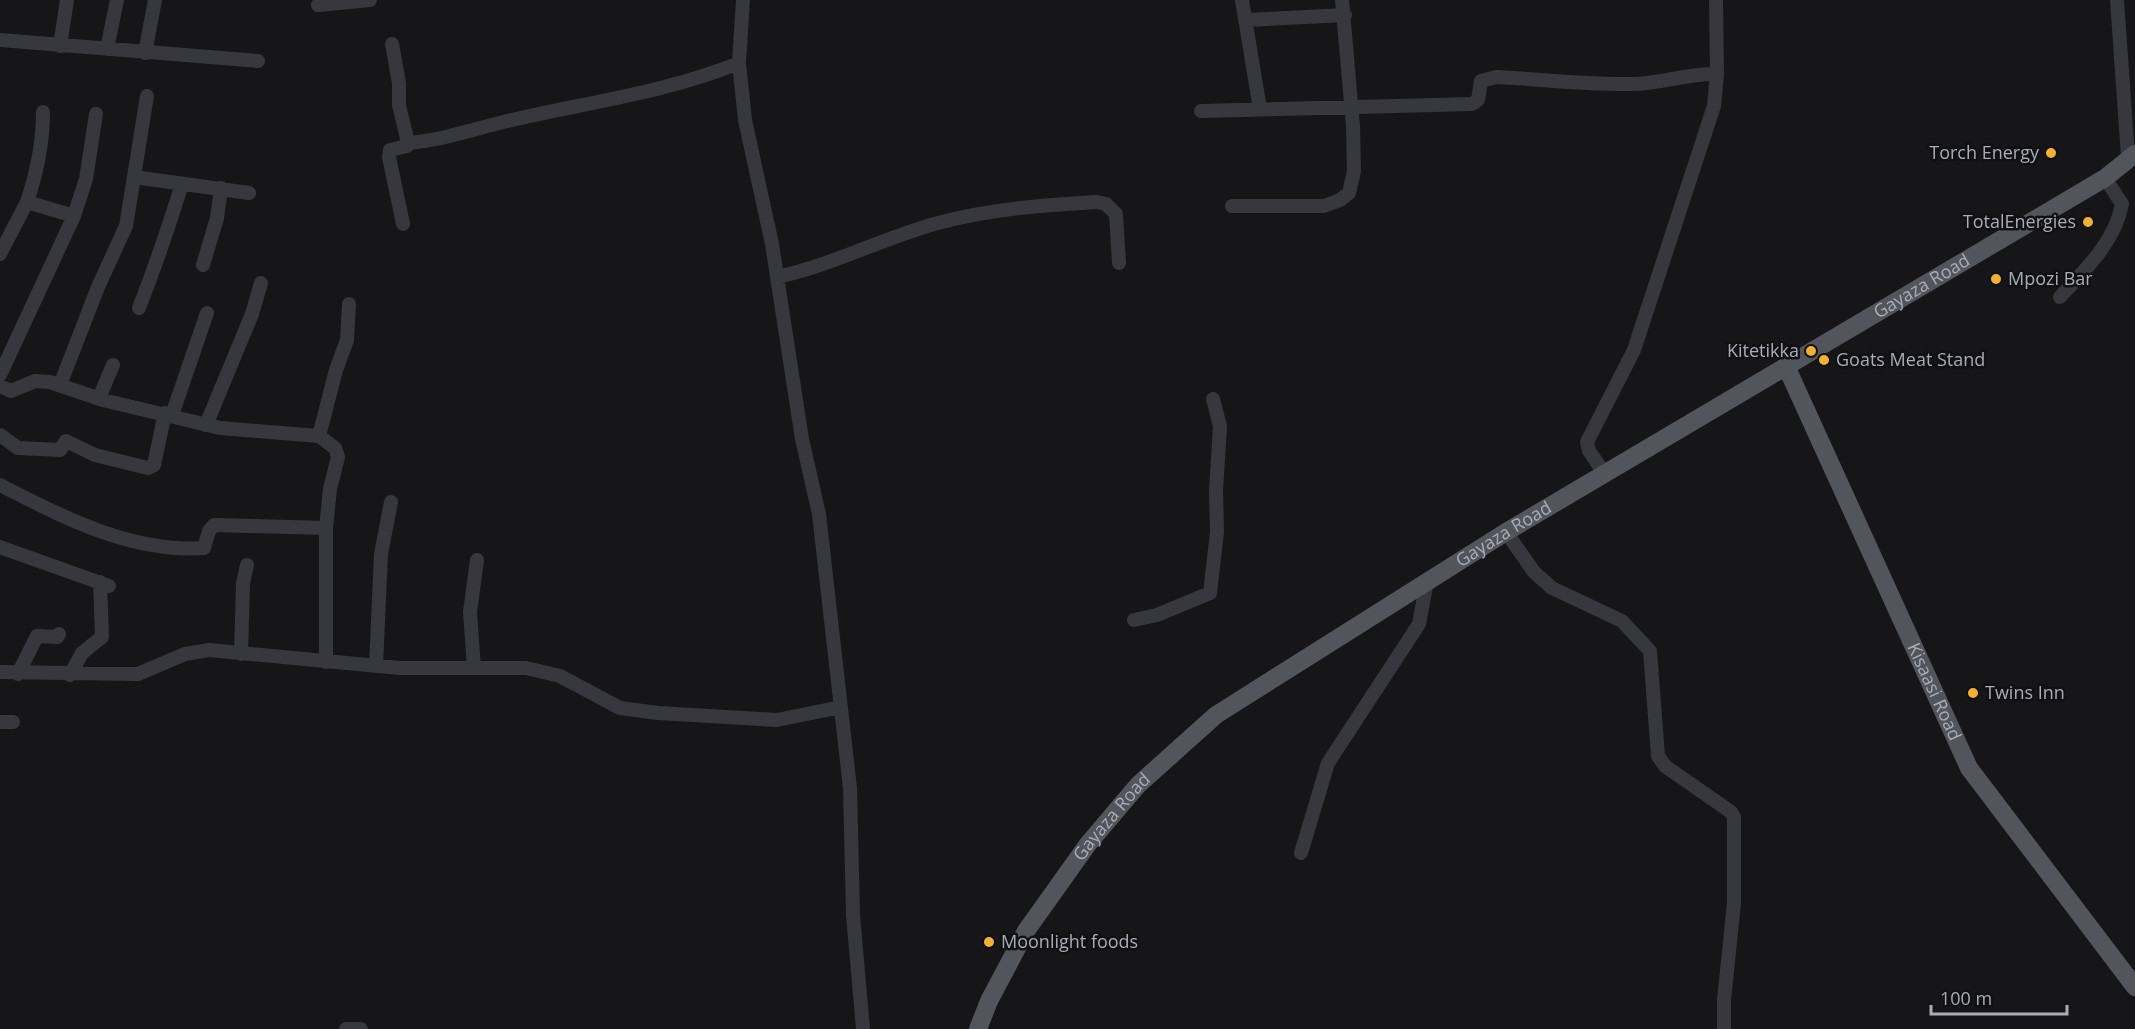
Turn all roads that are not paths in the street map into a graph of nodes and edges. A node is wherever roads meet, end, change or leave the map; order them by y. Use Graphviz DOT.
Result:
graph roads {
  1 [pos="67,0"];
  2 [pos="117,0"];
  3 [pos="155,0"];
  4 [pos="370,0"];
  5 [pos="743,0"];
  6 [pos="1242,0"];
  7 [pos="1342,0"];
  8 [pos="1716,0"];
  9 [pos="2117,0"];
  10 [pos="318,5"];
  11 [pos="1344,15"];
  12 [pos="1246,20"];
  13 [pos="0,40"];
  14 [pos="392,44"];
  15 [pos="60,46"];
  16 [pos="107,49"];
  17 [pos="145,53"];
  18 [pos="258,61"];
  19 [pos="739,63"];
  20 [pos="1717,74"];
  21 [pos="147,96"];
  22 [pos="1352,106"];
  23 [pos="1260,109"];
  24 [pos="1201,111"];
  25 [pos="43,112"];
  26 [pos="96,114"];
  27 [pos="408,142"];
  28 [pos="2132,155"];
  29 [pos="135,177"];
  30 [pos="2104,178"];
  31 [pos="182,184"];
  32 [pos="221,188"];
  33 [pos="249,193"];
  34 [pos="27,202"];
  35 [pos="1232,206"];
  36 [pos="74,216"];
  37 [pos="403,224"];
  38 [pos="0,254"];
  39 [pos="1119,263"];
  40 [pos="203,265"];
  41 [pos="777,277"];
  42 [pos="261,283"];
  43 [pos="2060,297"];
  44 [pos="350,304"];
  45 [pos="139,308"];
  46 [pos="207,313"];
  47 [pos="113,365"];
  48 [pos="1786,366"];
  49 [pos="0,375"];
  50 [pos="0,386"];
  51 [pos="60,386"];
  52 [pos="99,398"];
  53 [pos="1213,399"];
  54 [pos="168,414"];
  55 [pos="206,424"];
  56 [pos="0,435"];
  57 [pos="319,436"];
  58 [pos="1605,474"];
  59 [pos="0,485"];
  60 [pos="391,502"];
  61 [pos="326,528"];
  62 [pos="1506,532"];
  63 [pos="0,547"];
  64 [pos="477,560"];
  65 [pos="247,565"];
  66 [pos="1427,581"];
  67 [pos="1134,620"];
  68 [pos="58,634"];
  69 [pos="241,654"];
  70 [pos="326,662"];
  71 [pos="376,666"];
  72 [pos="474,668"];
  73 [pos="0,672"];
  74 [pos="18,674"];
  75 [pos="70,675"];
  76 [pos="841,707"];
  77 [pos="1301,853"];
  78 [pos="2135,987"];
  79 [pos="346,1029"];
  80 [pos="361,1029"];
  81 [pos="863,1029"];
  82 [pos="978,1029"];
  83 [pos="1724,1029"];
  1 -- 15 [label="street"];
  2 -- 16 [label="street"];
  3 -- 17 [label="street"];
  4 -- 10 [label="street"];
  5 -- 19 [label="street"];
  6 -- 12 [label="street"];
  7 -- 11 [label="street"];
  8 -- 20 [label="street"];
  9 -- 28 [label="street"];
  11 -- 12 [label="street"];
  11 -- 22 [label="street"];
  12 -- 23 [label="street"];
  13 -- 15 [label="street"];
  14 -- 27 [label="street"];
  15 -- 16 [label="street"];
  16 -- 17 [label="street"];
  17 -- 18 [label="street"];
  19 -- 27 [label="street"];
  19 -- 41 [label="street"];
  20 -- 22 [label="street"];
  20 -- 58 [label="street"];
  21 -- 29 [label="street"];
  22 -- 23 [label="street"];
  22 -- 35 [label="street"];
  23 -- 24 [label="street"];
  25 -- 34 [label="street"];
  26 -- 36 [label="street"];
  27 -- 37 [label="street"];
  28 -- 30 [label="main road, Gayaza Road"];
  29 -- 31 [label="street"];
  29 -- 51 [label="street"];
  30 -- 43 [label="street"];
  30 -- 48 [label="main road, Gayaza Road"];
  31 -- 32 [label="street"];
  31 -- 45 [label="street"];
  32 -- 33 [label="street"];
  32 -- 40 [label="street"];
  34 -- 36 [label="street"];
  34 -- 38 [label="street"];
  36 -- 49 [label="street"];
  39 -- 41 [label="street"];
  41 -- 76 [label="street"];
  42 -- 55 [label="street"];
  44 -- 57 [label="street"];
  46 -- 54 [label="street"];
  47 -- 52 [label="street"];
  48 -- 58 [label="main road, Gayaza Road"];
  48 -- 78 [label="main road, Kisaasi Road"];
  50 -- 51 [label="street"];
  51 -- 52 [label="street"];
  52 -- 54 [label="street"];
  53 -- 67 [label="street"];
  54 -- 55 [label="street"];
  54 -- 56 [label="street"];
  55 -- 57 [label="street"];
  57 -- 61 [label="street"];
  58 -- 62 [label="main road, Gayaza Road"];
  59 -- 61 [label="street"];
  60 -- 71 [label="street"];
  61 -- 70 [label="street"];
  62 -- 66 [label="main road, Gayaza Road"];
  62 -- 83 [label="street"];
  63 -- 75 [label="street"];
  64 -- 72 [label="street"];
  65 -- 69 [label="street"];
  66 -- 77 [label="street"];
  66 -- 82 [label="main road, Gayaza Road"];
  68 -- 74 [label="street"];
  69 -- 70 [label="street"];
  69 -- 75 [label="street"];
  70 -- 71 [label="street"];
  71 -- 72 [label="street"];
  72 -- 76 [label="street"];
  73 -- 74 [label="street"];
  74 -- 75 [label="street"];
  76 -- 81 [label="street"];
  79 -- 80 [label="street"];
}
